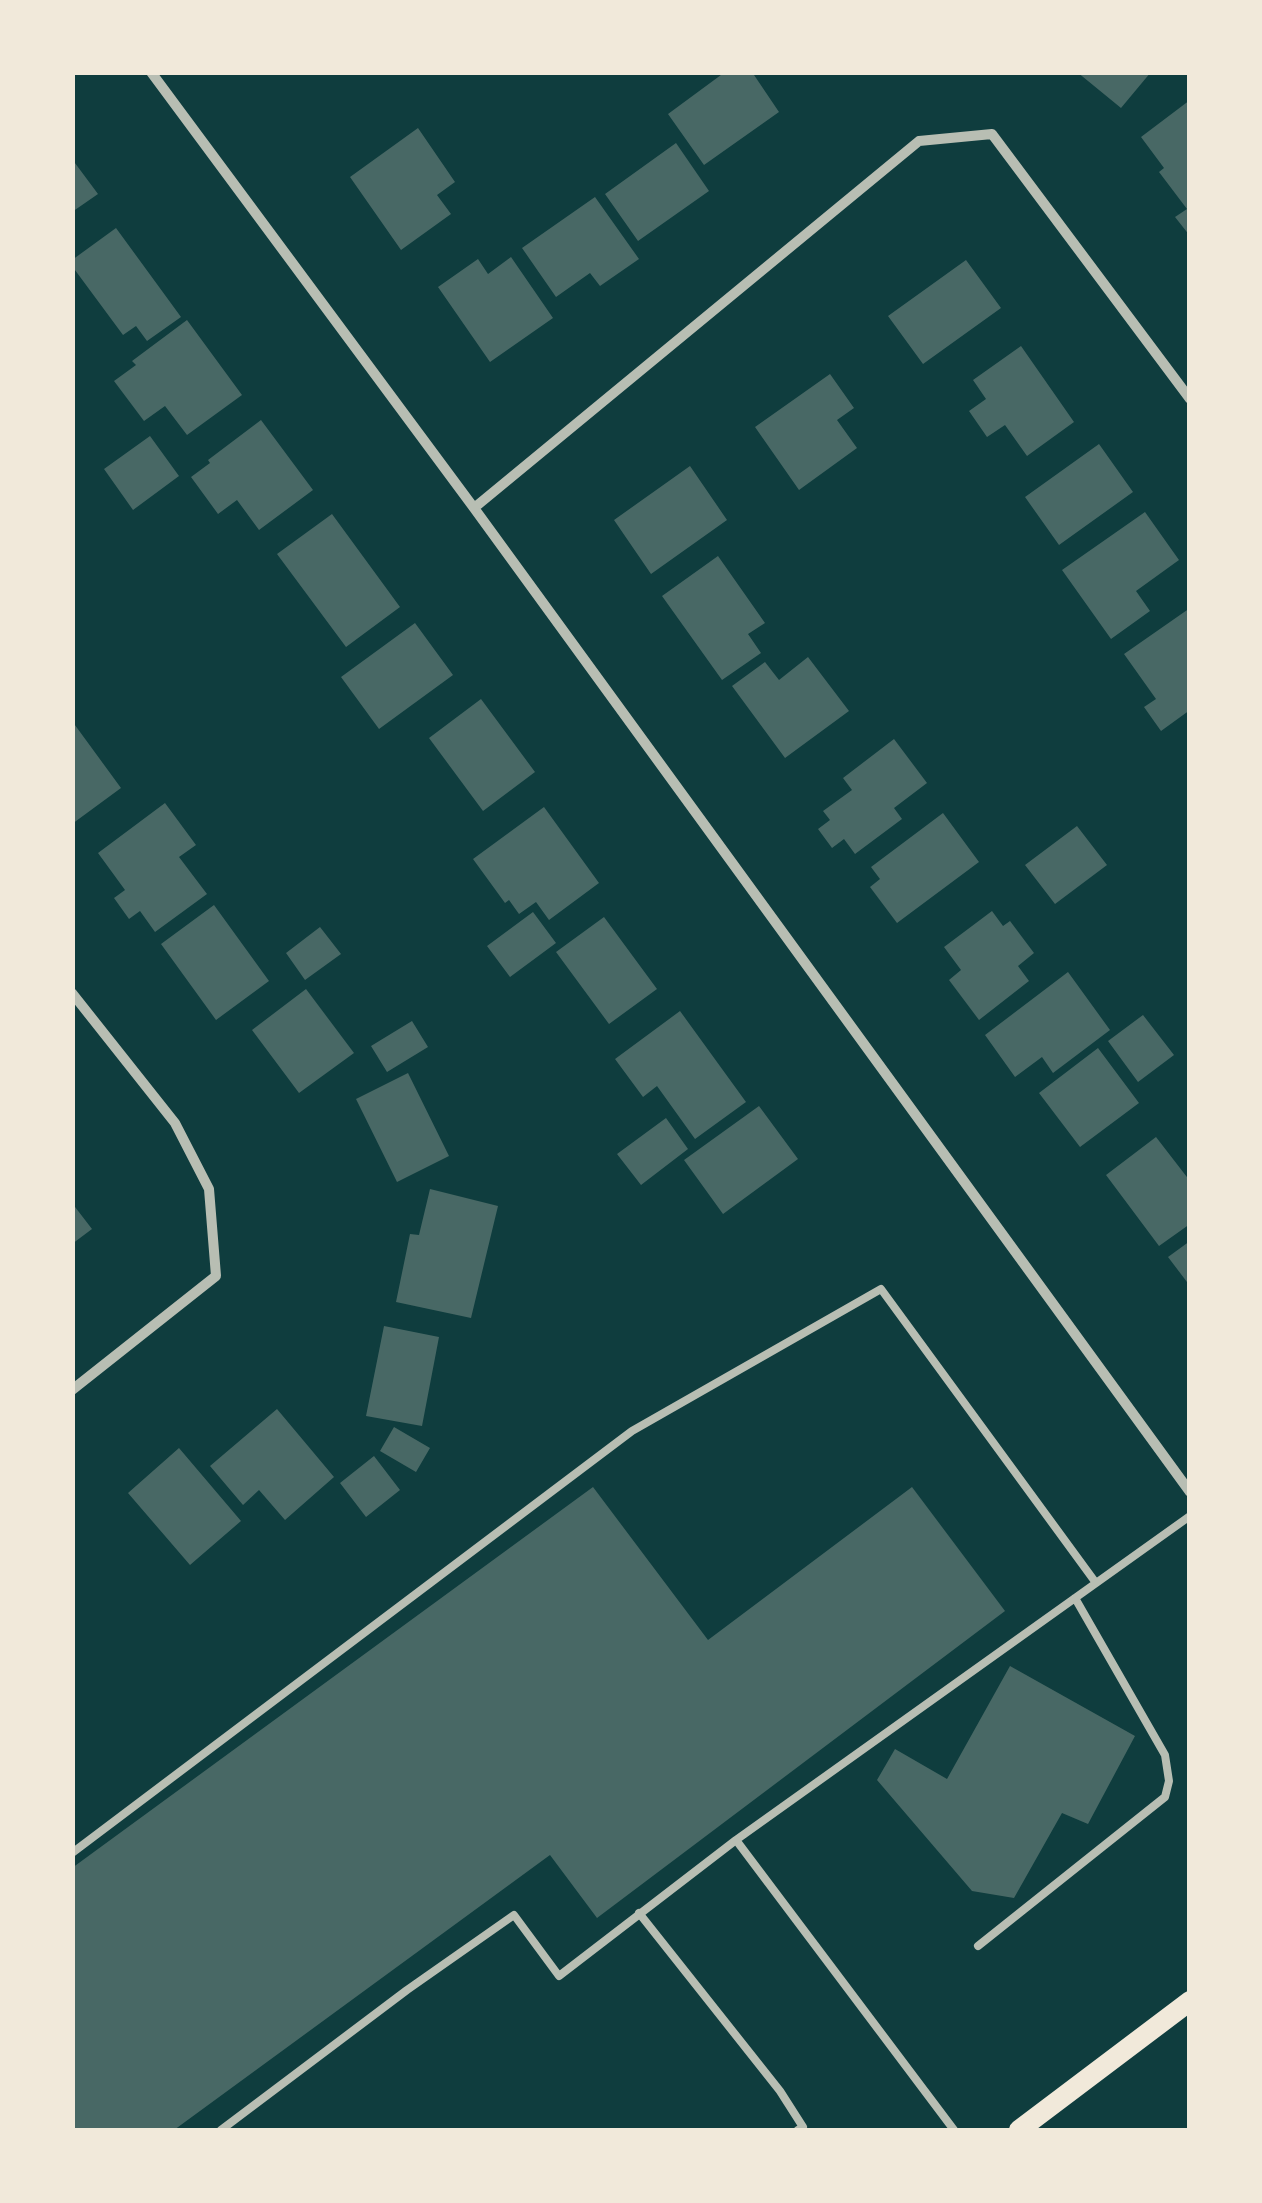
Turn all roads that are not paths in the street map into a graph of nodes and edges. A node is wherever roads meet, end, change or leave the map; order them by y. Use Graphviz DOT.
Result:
graph roads {
  1 [pos="151,72"];
  2 [pos="1187,391"];
  3 [pos="474,508"];
  4 [pos="72,993"];
  5 [pos="72,1390"];
  6 [pos="1190,1492"];
  7 [pos="1190,1516"];
  8 [pos="1096,1583"];
  9 [pos="1076,1598"];
  10 [pos="736,1840"];
  11 [pos="72,1853"];
  12 [pos="640,1912"];
  13 [pos="978,1946"];
  14 [pos="1190,2001"];
  15 [pos="221,2130"];
  16 [pos="798,2130"];
  17 [pos="954,2130"];
  18 [pos="1018,2130"];
  1 -- 3 [label="street"];
  2 -- 3 [label="street"];
  3 -- 6 [label="street"];
  4 -- 5 [label="street"];
  7 -- 8 [label="lane"];
  8 -- 9 [label="lane"];
  8 -- 11 [label="lane"];
  9 -- 10 [label="lane"];
  9 -- 13 [label="lane"];
  10 -- 12 [label="lane"];
  10 -- 17 [label="lane"];
  12 -- 15 [label="lane"];
  12 -- 16 [label="lane"];
  14 -- 18 [label="main road"];
}
